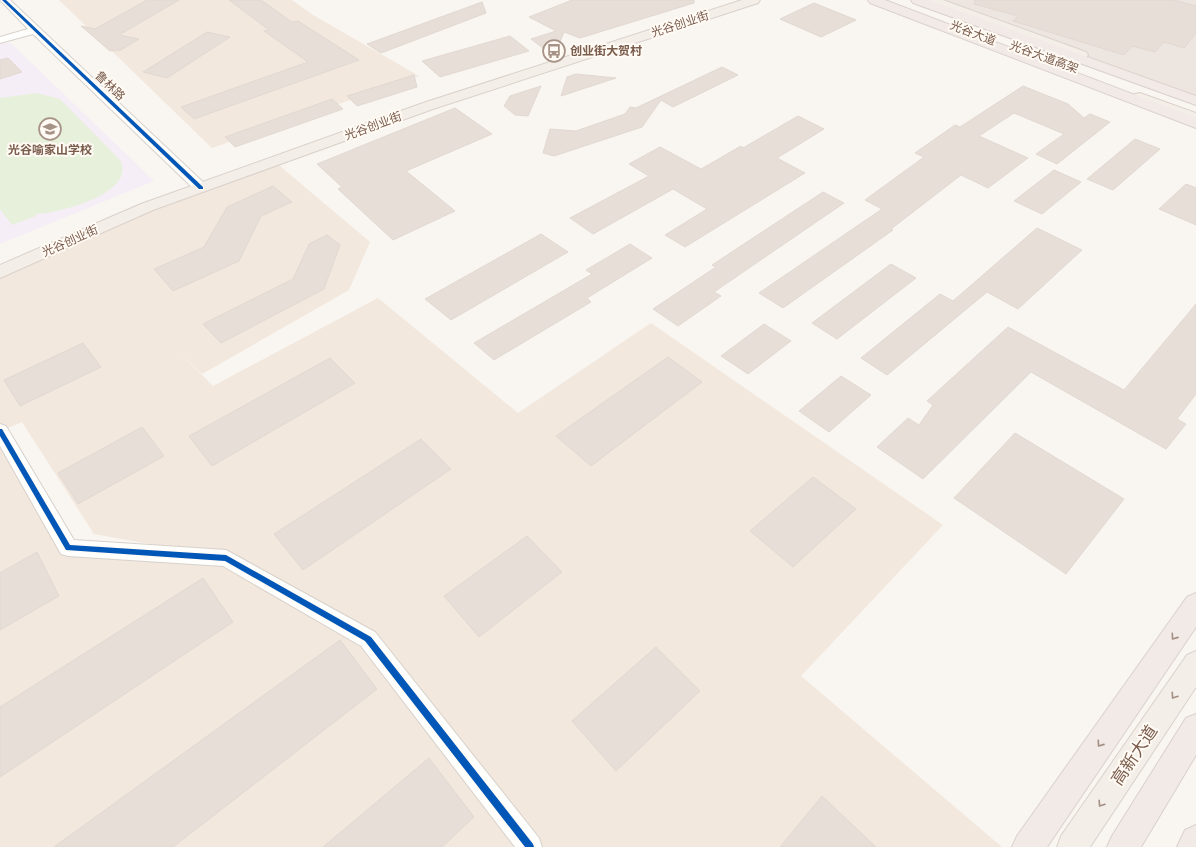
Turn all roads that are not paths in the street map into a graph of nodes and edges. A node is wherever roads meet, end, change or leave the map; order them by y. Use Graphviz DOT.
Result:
graph roads {
  1 [pos="4,0"];
  2 [pos="733,0"];
  3 [pos="754,0"];
  4 [pos="874,0"];
  5 [pos="885,0"];
  6 [pos="891,0"];
  7 [pos="918,0"];
  8 [pos="932,0"];
  9 [pos="35,30"];
  10 [pos="0,40"];
  11 [pos="1196,97"];
  12 [pos="1196,102"];
  13 [pos="1196,114"];
  14 [pos="1196,118"];
  15 [pos="1196,123"];
  16 [pos="197,185"];
  17 [pos="0,261"];
  18 [pos="0,272"];
  19 [pos="0,431"];
  20 [pos="1196,605"];
  21 [pos="1196,664"];
  22 [pos="1196,717"];
  23 [pos="1196,728"];
  24 [pos="1154,796"];
  25 [pos="1196,841"];
  26 [pos="530,847"];
  27 [pos="1028,847"];
  28 [pos="1072,847"];
  29 [pos="1123,847"];
  30 [pos="1193,847"];
  1 -- 9 [label="street, 鲁林路"];
  2 -- 16 [label="main road, 光谷创业街"];
  3 -- 16 [label="main road, 光谷创业街"];
  4 -- 15 [label="highway"];
  5 -- 14 [label="main road, 光谷大道"];
  6 -- 13 [label="highway, 光谷大道高架"];
  7 -- 12 [label="highway, 光谷大道高架"];
  8 -- 11 [label="main road, 光谷大道"];
  9 -- 10 [label="street"];
  9 -- 16 [label="street, 鲁林路"];
  16 -- 17 [label="main road, 光谷创业街"];
  16 -- 18 [label="main road, 光谷创业街"];
  19 -- 26 [label="street"];
  20 -- 27 [label="highway, one-way"];
  21 -- 28 [label="main road, 高新大道, one-way"];
  22 -- 24 [label="highway"];
  23 -- 24 [label="highway"];
  24 -- 29 [label="highway"];
  25 -- 30 [label="highway"];
}
